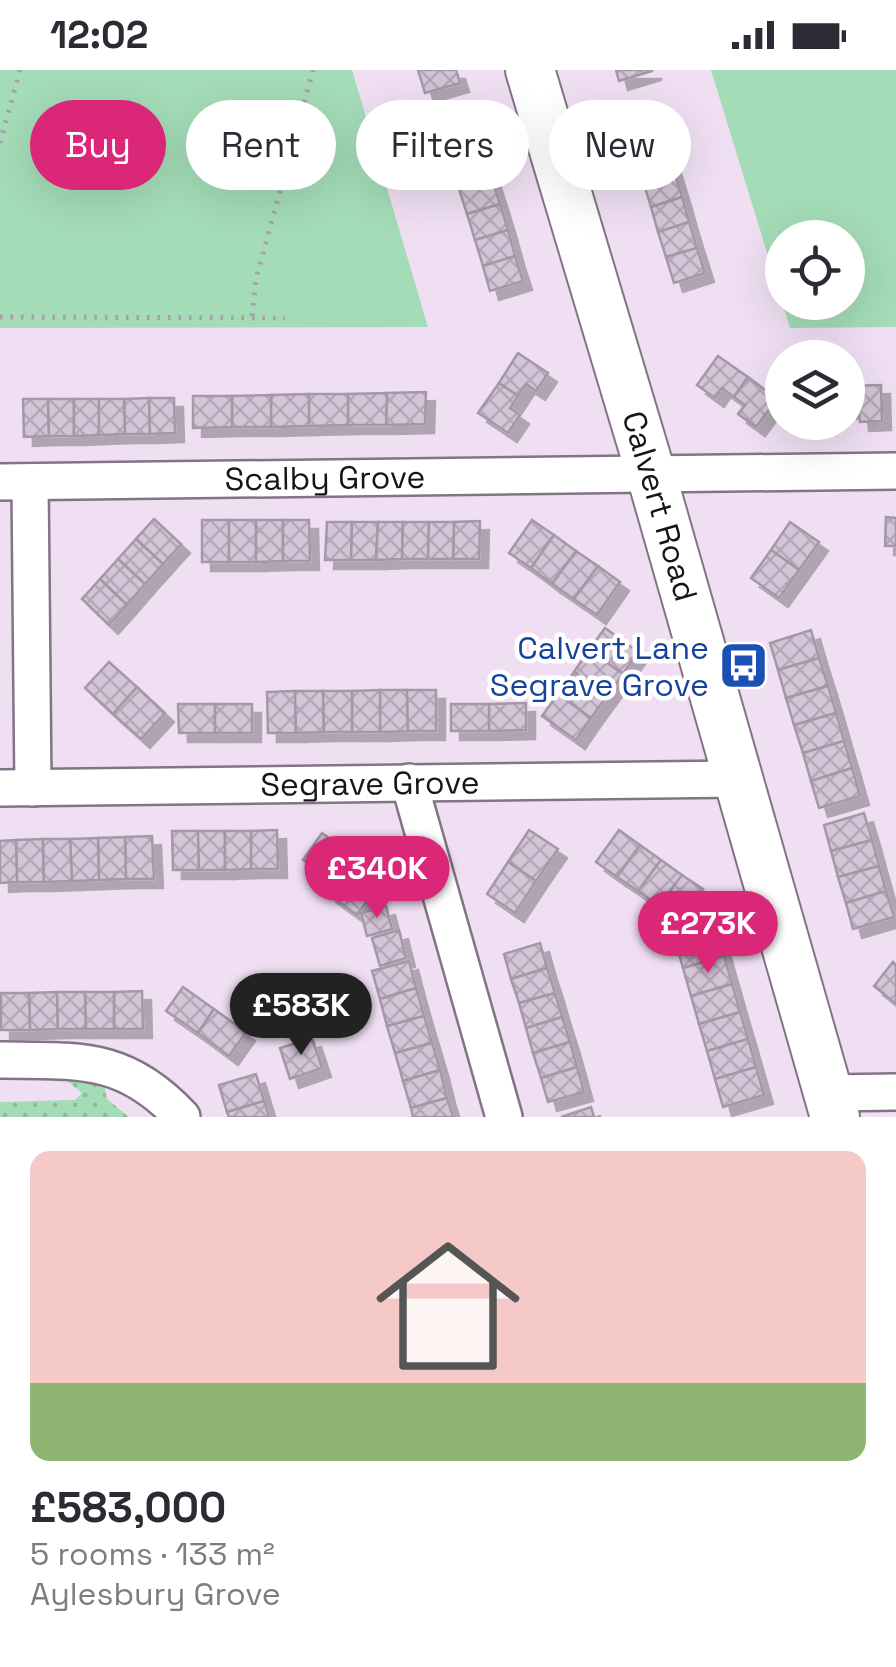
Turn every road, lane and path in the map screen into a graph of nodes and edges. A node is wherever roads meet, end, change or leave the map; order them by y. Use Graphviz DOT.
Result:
graph roads {
  1 [pos="20,70"];
  2 [pos="313,70"];
  3 [pos="530,70"];
  4 [pos="0,143"];
  5 [pos="252,316"];
  6 [pos="0,317"];
  7 [pos="284,318"];
  8 [pos="896,471"];
  9 [pos="651,474"];
  10 [pos="15,482"];
  11 [pos="738,779"];
  12 [pos="409,782"];
  13 [pos="16,788"];
  14 [pos="0,1060"];
  15 [pos="896,1092"];
  16 [pos="831,1105"];
  17 [pos="182,1117"];
  18 [pos="504,1117"];
  1 -- 4 [label="path"];
  2 -- 5 [label="path"];
  3 -- 9 [label="street, Calvert Road"];
  5 -- 6 [label="path"];
  5 -- 7 [label="path"];
  8 -- 9 [label="street, Scalby Grove"];
  9 -- 10 [label="street, Scalby Grove"];
  9 -- 11 [label="street, Calvert Road"];
  10 -- 13 [label="street"];
  11 -- 12 [label="street, Segrave Grove"];
  11 -- 16 [label="street, Calvert Road"];
  12 -- 13 [label="street, Segrave Grove"];
  12 -- 18 [label="street"];
  14 -- 17 [label="street"];
  15 -- 16 [label="street"];
}
